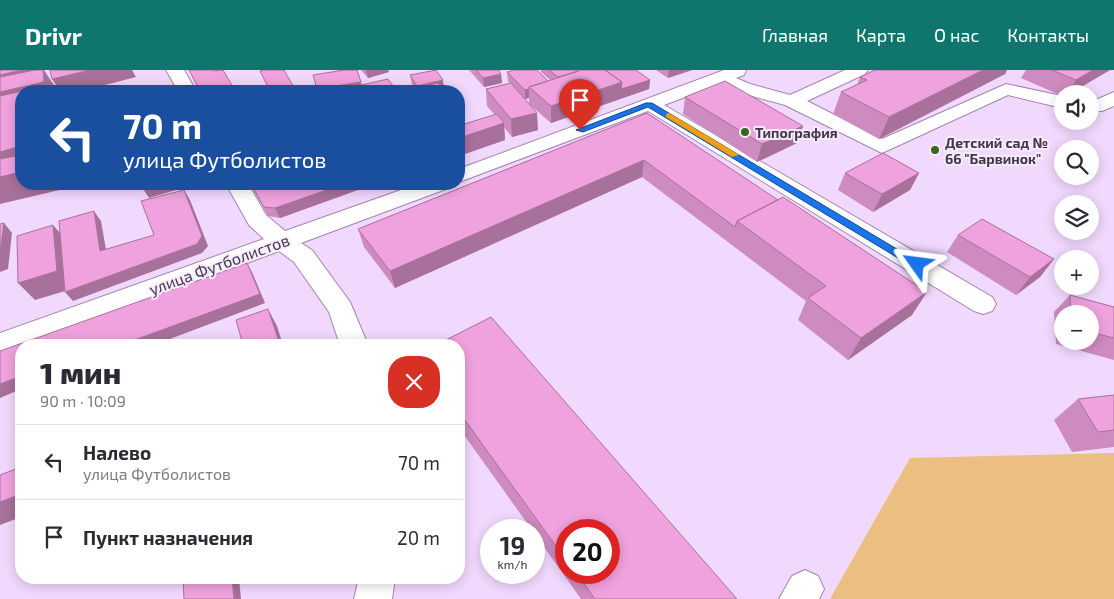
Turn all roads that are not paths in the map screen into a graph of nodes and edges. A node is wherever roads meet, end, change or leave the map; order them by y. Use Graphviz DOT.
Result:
graph roads {
  1 [pos="175,70"];
  2 [pos="740,70"];
  3 [pos="859,70"];
  4 [pos="720,77"];
  5 [pos="184,85"];
  6 [pos="1114,98"];
  7 [pos="1054,100"];
  8 [pos="792,101"];
  9 [pos="649,104"];
  10 [pos="1099,105"];
  11 [pos="465,174"];
  12 [pos="240,190"];
  13 [pos="421,190"];
  14 [pos="281,241"];
  15 [pos="983,304"];
  16 [pos="352,339"];
  17 [pos="0,344"];
  18 [pos="376,584"];
  19 [pos="373,599"];
  1 -- 5 [label="street"];
  2 -- 4 [label="street"];
  3 -- 8 [label="street"];
  4 -- 8 [label="street"];
  4 -- 9 [label="street"];
  6 -- 10 [label="street"];
  7 -- 8 [label="street"];
  9 -- 11 [label="street"];
  9 -- 15 [label="street"];
  12 -- 14 [label="street"];
  13 -- 14 [label="street, улица Футболистов"];
  14 -- 16 [label="street"];
  14 -- 17 [label="street, улица Футболистов"];
  18 -- 19 [label="street"];
}
